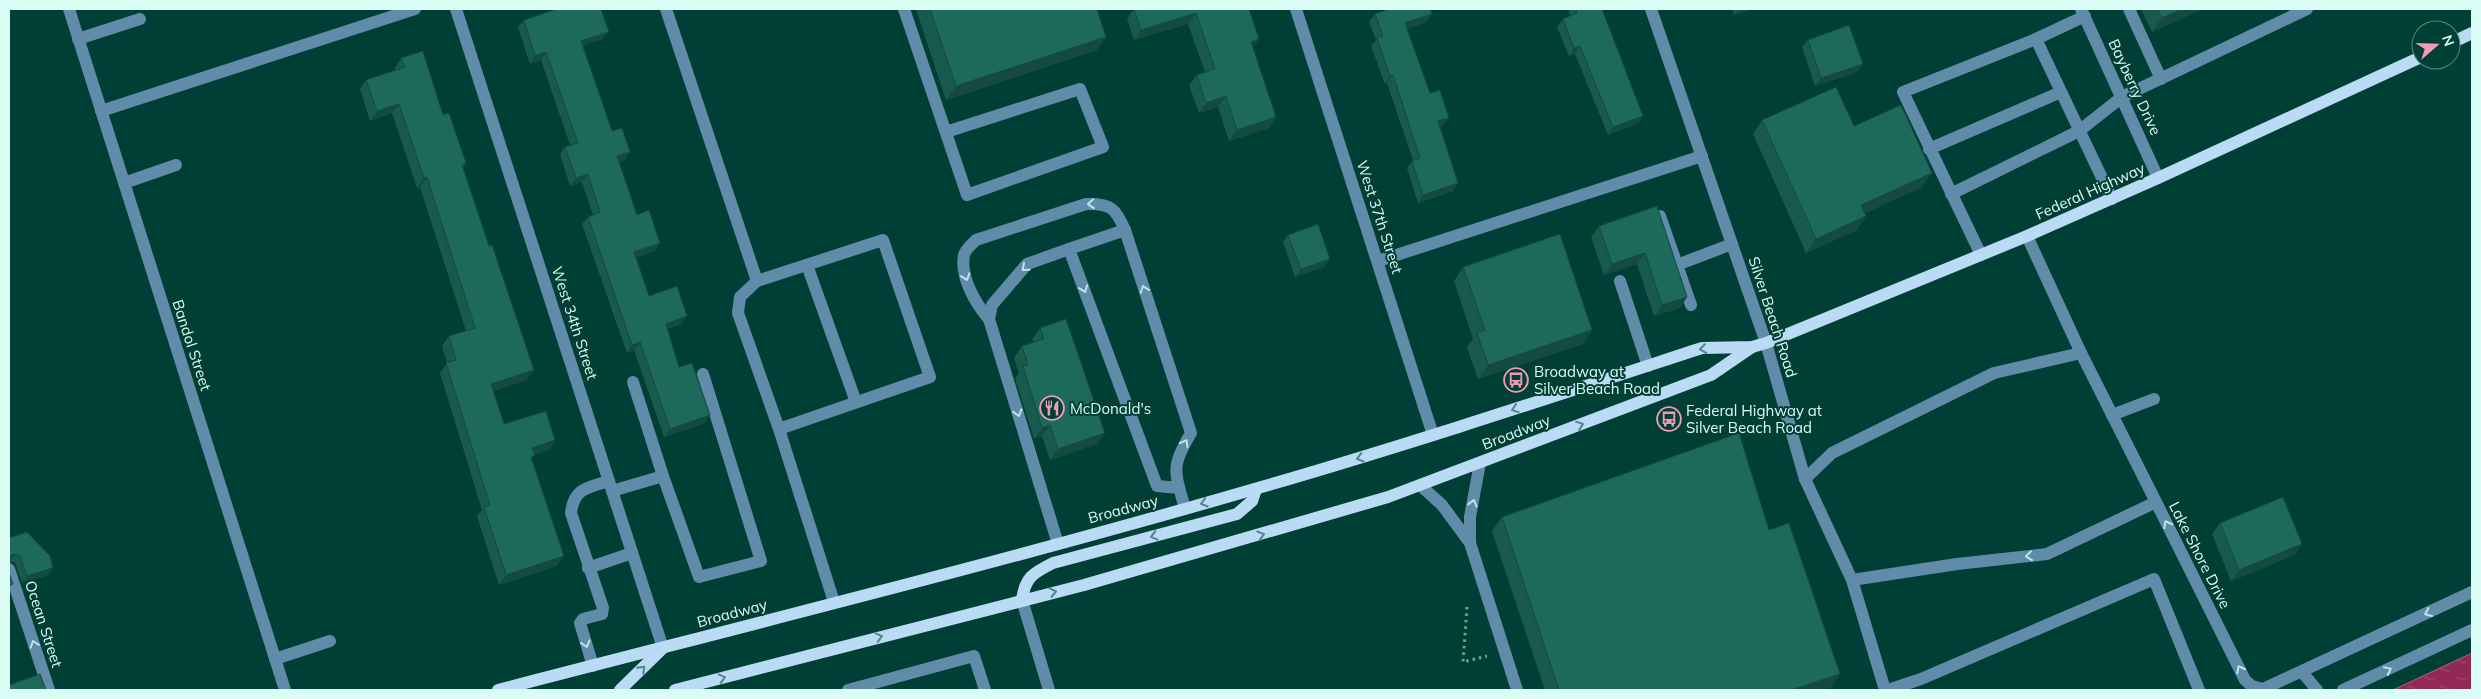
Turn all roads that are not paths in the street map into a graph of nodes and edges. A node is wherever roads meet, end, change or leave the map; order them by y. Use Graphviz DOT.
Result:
graph roads {
  1 [pos="69,9"];
  2 [pos="415,9"];
  3 [pos="456,9"];
  4 [pos="666,9"];
  5 [pos="904,9"];
  6 [pos="1296,9"];
  7 [pos="1651,9"];
  8 [pos="2129,9"];
  9 [pos="2307,9"];
  10 [pos="2083,12"];
  11 [pos="140,19"];
  12 [pos="78,39"];
  13 [pos="2036,39"];
  14 [pos="2411,62"];
  15 [pos="2161,79"];
  16 [pos="2061,92"];
  17 [pos="2122,97"];
  18 [pos="102,111"];
  19 [pos="2079,131"];
  20 [pos="946,132"];
  21 [pos="1929,149"];
  22 [pos="1702,156"];
  23 [pos="176,165"];
  24 [pos="2158,178"];
  25 [pos="124,183"];
  26 [pos="1951,194"];
  27 [pos="2112,199"];
  28 [pos="1660,216"];
  29 [pos="1125,230"];
  30 [pos="2027,236"];
  31 [pos="1732,244"];
  32 [pos="1070,250"];
  33 [pos="1981,256"];
  34 [pos="1378,261"];
  35 [pos="807,265"];
  36 [pos="1677,265"];
  37 [pos="758,281"];
  38 [pos="1620,282"];
  39 [pos="1691,305"];
  40 [pos="989,319"];
  41 [pos="1766,342"];
  42 [pos="1752,347"];
  43 [pos="2081,353"];
  44 [pos="1648,366"];
  45 [pos="703,374"];
  46 [pos="632,382"];
  47 [pos="2154,399"];
  48 [pos="856,402"];
  49 [pos="2112,415"];
  50 [pos="779,429"];
  51 [pos="1433,435"];
  52 [pos="1480,463"];
  53 [pos="663,476"];
  54 [pos="1805,479"];
  55 [pos="1420,485"];
  56 [pos="610,486"];
  57 [pos="1179,488"];
  58 [pos="1256,489"];
  59 [pos="2156,502"];
  60 [pos="1185,509"];
  61 [pos="1470,543"];
  62 [pos="1058,544"];
  63 [pos="632,553"];
  64 [pos="588,568"];
  65 [pos="9,569"];
  66 [pos="1852,580"];
  67 [pos="2472,592"];
  68 [pos="1022,600"];
  69 [pos="834,602"];
  70 [pos="2472,630"];
  71 [pos="330,641"];
  72 [pos="663,648"];
  73 [pos="275,660"];
  74 [pos="593,666"];
  75 [pos="2302,672"];
  76 [pos="1923,684"];
  77 [pos="49,690"];
  78 [pos="285,690"];
  79 [pos="498,690"];
  80 [pos="620,690"];
  81 [pos="675,690"];
  82 [pos="848,690"];
  83 [pos="985,690"];
  84 [pos="1050,690"];
  85 [pos="1517,690"];
  86 [pos="1887,690"];
  87 [pos="2199,690"];
  88 [pos="2317,690"];
  89 [pos="2343,690"];
  1 -- 12 [label="street, Bandol Street"];
  2 -- 18 [label="street"];
  3 -- 56 [label="street, West 34th Street"];
  4 -- 37 [label="street"];
  5 -- 20 [label="street"];
  6 -- 34 [label="street, West 37th Street"];
  7 -- 22 [label="street, Silver Beach Road"];
  8 -- 15 [label="street"];
  9 -- 15 [label="street"];
  10 -- 13 [label="street"];
  10 -- 17 [label="street, Bayberry Drive"];
  11 -- 12 [label="street"];
  12 -- 18 [label="street, Bandol Street"];
  13 -- 16 [label="street"];
  13 -- 21 [label="street"];
  14 -- 24 [label="main road, Federal Highway"];
  15 -- 17 [label="street"];
  16 -- 19 [label="street"];
  16 -- 21 [label="street"];
  17 -- 19 [label="street"];
  17 -- 24 [label="street, Bayberry Drive"];
  18 -- 25 [label="street, Bandol Street"];
  19 -- 26 [label="street"];
  19 -- 27 [label="street"];
  20 -- 20 [label="street"];
  21 -- 26 [label="street"];
  22 -- 31 [label="street, Silver Beach Road"];
  22 -- 34 [label="street"];
  23 -- 25 [label="street"];
  24 -- 27 [label="main road, Federal Highway"];
  25 -- 73 [label="street, Bandol Street"];
  26 -- 33 [label="street"];
  27 -- 30 [label="main road, Federal Highway"];
  28 -- 36 [label="street"];
  29 -- 32 [label="street"];
  29 -- 40 [label="street, one-way"];
  57 -- 29 [label="street, one-way"];
  30 -- 33 [label="main road, Federal Highway"];
  30 -- 43 [label="street"];
  31 -- 36 [label="street"];
  31 -- 41 [label="street, Silver Beach Road"];
  32 -- 40 [label="street, one-way"];
  32 -- 57 [label="street, one-way"];
  33 -- 41 [label="main road, Federal Highway"];
  34 -- 51 [label="street, West 37th Street"];
  35 -- 37 [label="street"];
  35 -- 48 [label="street"];
  35 -- 48 [label="street"];
  36 -- 39 [label="street"];
  37 -- 50 [label="street"];
  38 -- 44 [label="street"];
  40 -- 62 [label="street, one-way"];
  41 -- 42 [label="main road, Broadway"];
  41 -- 54 [label="street, Silver Beach Road"];
  42 -- 44 [label="main road, Broadway, one-way"];
  52 -- 42 [label="main road, Broadway, one-way"];
  43 -- 49 [label="street"];
  43 -- 54 [label="street"];
  44 -- 51 [label="main road, Broadway, one-way"];
  45 -- 53 [label="street"];
  46 -- 53 [label="street"];
  47 -- 49 [label="street"];
  48 -- 50 [label="street"];
  49 -- 59 [label="street"];
  50 -- 69 [label="street"];
  51 -- 58 [label="main road, Broadway, one-way"];
  52 -- 55 [label="main road, Broadway"];
  61 -- 52 [label="street, one-way"];
  53 -- 56 [label="street"];
  54 -- 66 [label="street, Silver Beach Road"];
  55 -- 61 [label="street"];
  68 -- 55 [label="main road, Broadway, one-way"];
  56 -- 63 [label="street, West 34th Street"];
  56 -- 64 [label="street"];
  57 -- 60 [label="street"];
  58 -- 60 [label="main road, Broadway, one-way"];
  58 -- 68 [label="main road, one-way"];
  59 -- 66 [label="street, Lake Shore Drive, one-way"];
  75 -- 59 [label="street, Lake Shore Drive, one-way"];
  60 -- 62 [label="main road, Broadway"];
  61 -- 85 [label="street"];
  62 -- 69 [label="main road, Broadway"];
  63 -- 64 [label="street"];
  63 -- 72 [label="street, West 34th Street"];
  64 -- 74 [label="street, one-way"];
  77 -- 65 [label="street, Ocean Street, one-way"];
  66 -- 86 [label="street, Silver Beach Road"];
  67 -- 75 [label="street, Lake Shore Drive, one-way"];
  81 -- 68 [label="main road, Broadway, one-way"];
  68 -- 84 [label="street"];
  69 -- 72 [label="main road, Broadway"];
  89 -- 70 [label="street, one-way"];
  71 -- 73 [label="street"];
  72 -- 74 [label="main road, Broadway"];
  80 -- 72 [label="main road, one-way"];
  73 -- 78 [label="street, Bandol Street"];
  74 -- 79 [label="main road, Broadway"];
  75 -- 88 [label="street"];
  76 -- 86 [label="street"];
  76 -- 87 [label="street"];
  82 -- 83 [label="street"];
}
